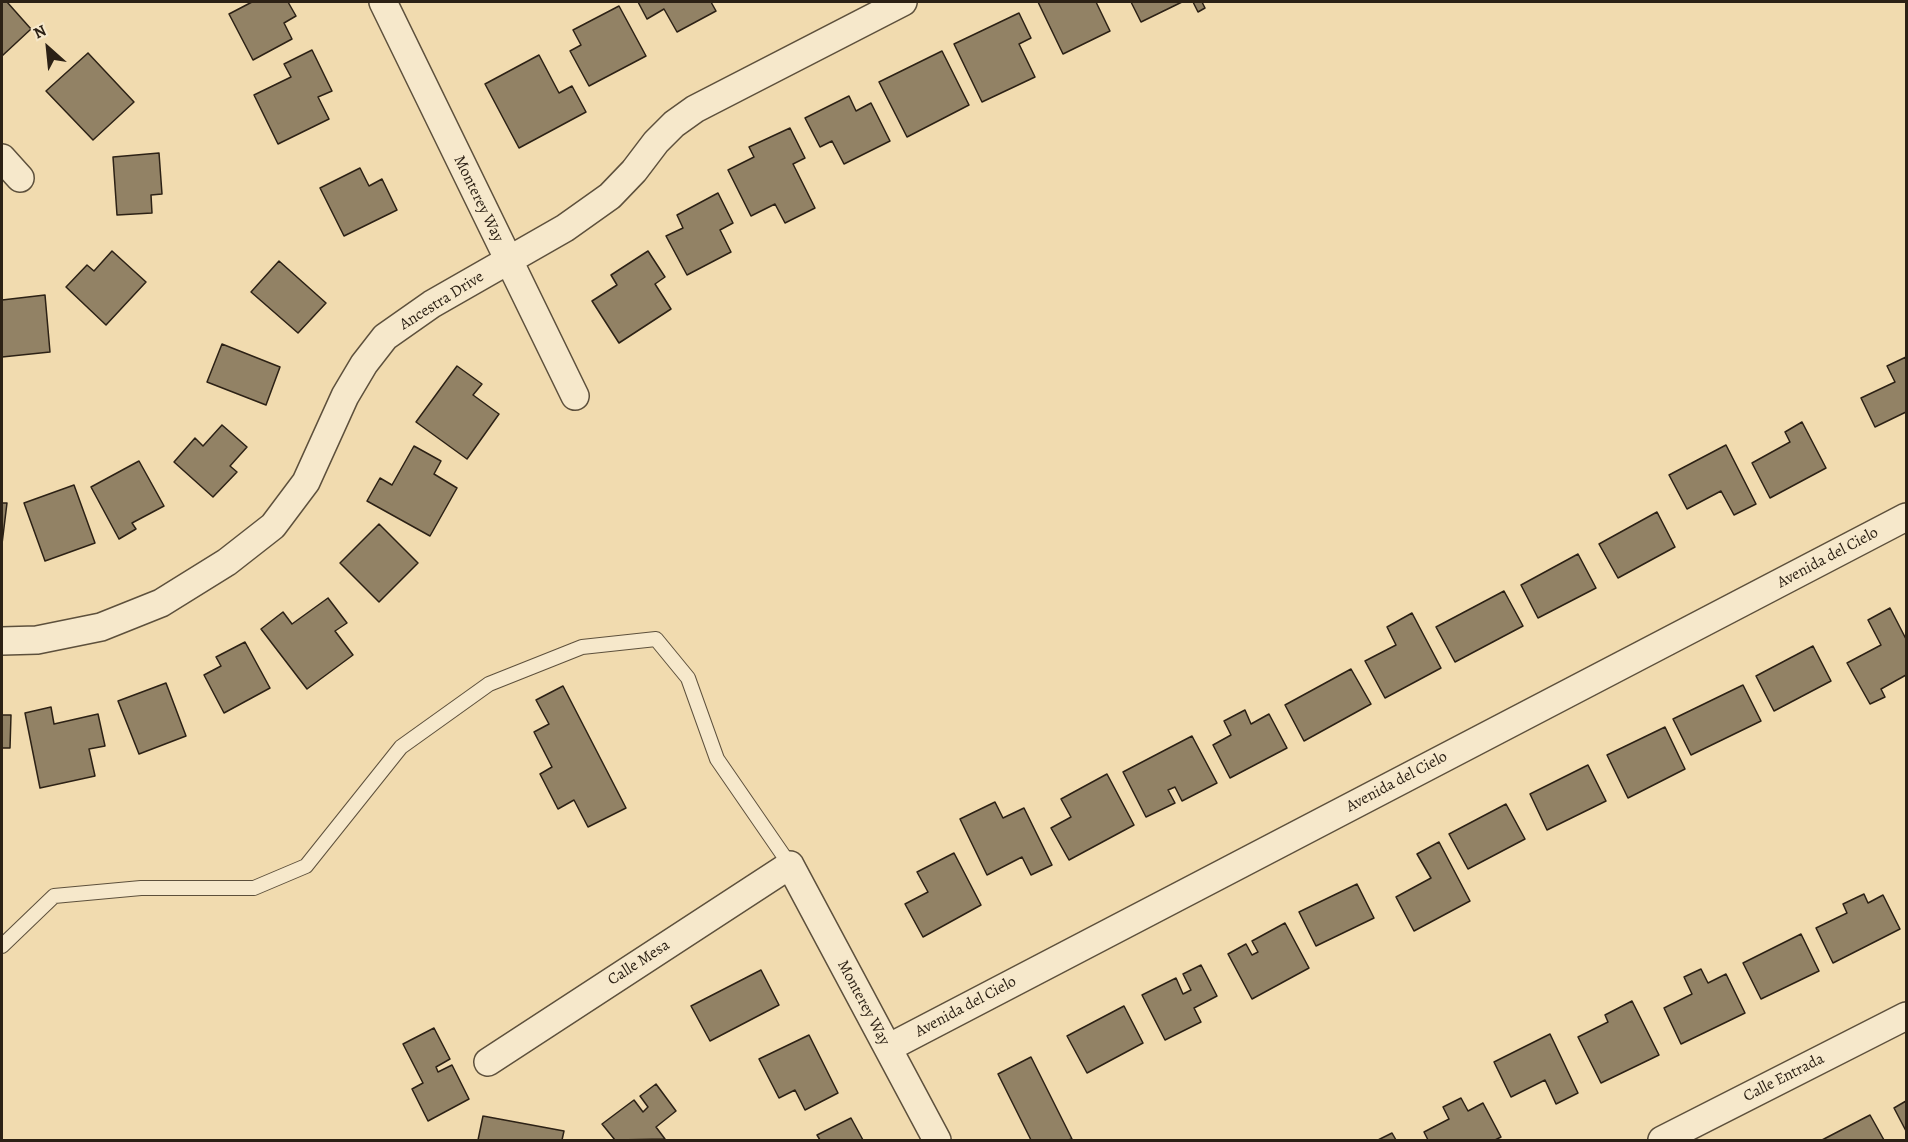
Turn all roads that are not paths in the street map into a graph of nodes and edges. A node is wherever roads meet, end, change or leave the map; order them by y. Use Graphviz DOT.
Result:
graph roads {
  1 [pos="383,2"];
  2 [pos="903,2"];
  3 [pos="2,158"];
  4 [pos="20,178"];
  5 [pos="507,261"];
  6 [pos="575,396"];
  7 [pos="1906,517"];
  8 [pos="2,641"];
  9 [pos="790,865"];
  10 [pos="2,946"];
  11 [pos="1906,1016"];
  12 [pos="888,1048"];
  13 [pos="488,1062"];
  14 [pos="937,1140"];
  15 [pos="1662,1140"];
  1 -- 5 [label="street, Monterey Way"];
  2 -- 5 [label="street, Ancestra Drive"];
  3 -- 4 [label="street"];
  5 -- 6 [label="street, Monterey Way"];
  5 -- 8 [label="street, Ancestra Drive"];
  7 -- 12 [label="street, Avenida del Cielo"];
  9 -- 10 [label="lane"];
  9 -- 12 [label="street, Monterey Way"];
  9 -- 13 [label="street, Calle Mesa"];
  11 -- 15 [label="street, Calle Entrada"];
  12 -- 14 [label="street, Monterey Way"];
}
